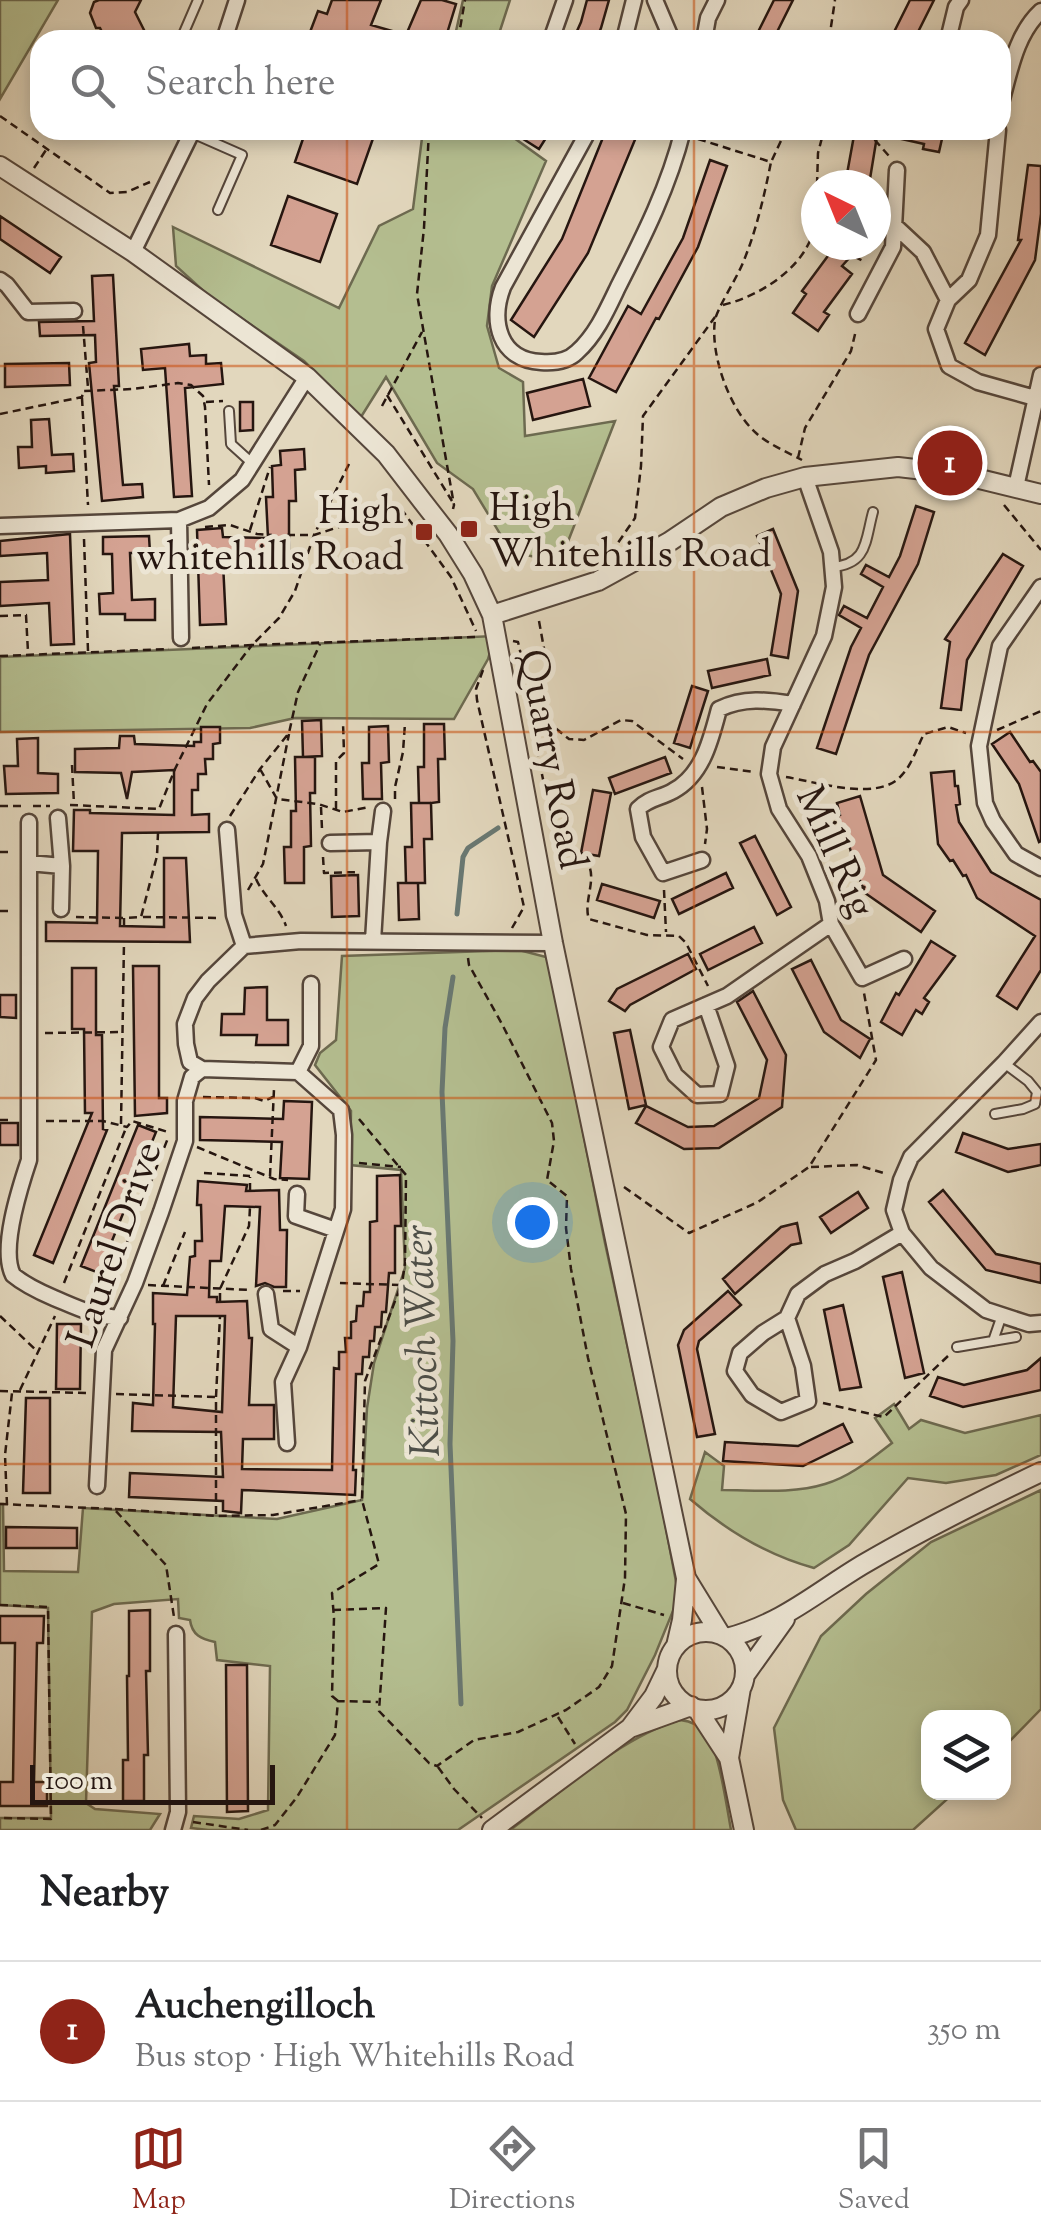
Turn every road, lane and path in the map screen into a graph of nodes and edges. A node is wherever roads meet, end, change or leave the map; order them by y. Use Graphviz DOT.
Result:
graph roads {
  1 [pos="198,0"];
  2 [pos="238,0"];
  3 [pos="465,0"];
  4 [pos="566,0"];
  5 [pos="634,0"];
  6 [pos="654,0"];
  7 [pos="717,0"];
  8 [pos="836,0"];
  9 [pos="962,0"];
  10 [pos="1041,11"];
  11 [pos="185,30"];
  12 [pos="228,30"];
  13 [pos="460,30"];
  14 [pos="555,30"];
  15 [pos="626,30"];
  16 [pos="668,30"];
  17 [pos="706,30"];
  18 [pos="830,30"];
  19 [pos="950,30"];
  20 [pos="1011,65"];
  21 [pos="0,116"];
  22 [pos="30,137"];
  23 [pos="34,140"];
  24 [pos="189,140"];
  25 [pos="210,140"];
  26 [pos="428,140"];
  27 [pos="584,140"];
  28 [pos="681,140"];
  29 [pos="706,140"];
  30 [pos="781,140"];
  31 [pos="821,140"];
  32 [pos="874,140"];
  33 [pos="997,140"];
  34 [pos="47,149"];
  35 [pos="771,162"];
  36 [pos="177,165"];
  37 [pos="0,166"];
  38 [pos="817,170"];
  39 [pos="897,170"];
  40 [pos="24,182"];
  41 [pos="218,210"];
  42 [pos="894,226"];
  43 [pos="133,252"];
  44 [pos="801,255"];
  45 [pos="861,260"];
  46 [pos="880,269"];
  47 [pos="0,280"];
  48 [pos="948,300"];
  49 [pos="722,306"];
  50 [pos="74,311"];
  51 [pos="716,316"];
  52 [pos="858,320"];
  53 [pos="422,330"];
  54 [pos="1041,375"];
  55 [pos="307,378"];
  56 [pos="88,390"];
  57 [pos="388,395"];
  58 [pos="82,397"];
  59 [pos="1035,398"];
  60 [pos="382,406"];
  61 [pos="229,411"];
  62 [pos="0,414"];
  63 [pos="798,458"];
  64 [pos="252,464"];
  65 [pos="349,464"];
  66 [pos="270,466"];
  67 [pos="814,476"];
  68 [pos="1016,487"];
  69 [pos="1041,494"];
  70 [pos="454,504"];
  71 [pos="214,505"];
  72 [pos="1006,507"];
  73 [pos="874,512"];
  74 [pos="87,524"];
  75 [pos="179,524"];
  76 [pos="230,525"];
  77 [pos="0,526"];
  78 [pos="250,532"];
  79 [pos="287,534"];
  80 [pos="314,534"];
  81 [pos="448,534"];
  82 [pos="272,535"];
  83 [pos="1041,550"];
  84 [pos="832,567"];
  85 [pos="598,581"];
  86 [pos="1041,586"];
  87 [pos="534,602"];
  88 [pos="492,615"];
  89 [pos="0,616"];
  90 [pos="495,636"];
  91 [pos="320,642"];
  92 [pos="180,645"];
  93 [pos="252,645"];
  94 [pos="88,652"];
  95 [pos="28,655"];
  96 [pos="0,656"];
  97 [pos="484,666"];
  98 [pos="793,704"];
  99 [pos="534,711"];
  100 [pos="1041,711"];
  101 [pos="344,722"];
  102 [pos="405,723"];
  103 [pos="289,733"];
  104 [pos="980,737"];
  105 [pos="72,765"];
  106 [pos="260,769"];
  107 [pos="697,769"];
  108 [pos="769,774"];
  109 [pos="277,799"];
  110 [pos="74,806"];
  111 [pos="159,808"];
  112 [pos="383,808"];
  113 [pos="336,810"];
  114 [pos="158,817"];
  115 [pos="58,818"];
  116 [pos="29,822"];
  117 [pos="227,830"];
  118 [pos="158,833"];
  119 [pos="379,842"];
  120 [pos="330,843"];
  121 [pos="702,860"];
  122 [pos="28,864"];
  123 [pos="62,866"];
  124 [pos="1041,868"];
  125 [pos="663,873"];
  126 [pos="255,878"];
  127 [pos="248,890"];
  128 [pos="61,910"];
  129 [pos="141,917"];
  130 [pos="235,918"];
  131 [pos="832,924"];
  132 [pos="124,926"];
  133 [pos="666,934"];
  134 [pos="374,940"];
  135 [pos="124,942"];
  136 [pos="466,942"];
  137 [pos="505,942"];
  138 [pos="285,943"];
  139 [pos="553,943"];
  140 [pos="244,946"];
  141 [pos="904,959"];
  142 [pos="862,978"];
  143 [pos="311,984"];
  144 [pos="711,1003"];
  145 [pos="1041,1022"];
  146 [pos="123,1032"];
  147 [pos="29,1033"];
  148 [pos="1004,1063"];
  149 [pos="202,1069"];
  150 [pos="274,1071"];
  151 [pos="298,1072"];
  152 [pos="186,1097"];
  153 [pos="273,1097"];
  154 [pos="341,1110"];
  155 [pos="995,1114"];
  156 [pos="0,1120"];
  157 [pos="30,1121"];
  158 [pos="121,1124"];
  159 [pos="127,1127"];
  160 [pos="170,1132"];
  161 [pos="185,1141"];
  162 [pos="342,1162"];
  163 [pos="400,1167"];
  164 [pos="809,1167"];
  165 [pos="250,1170"];
  166 [pos="602,1172"];
  167 [pos="204,1173"];
  168 [pos="887,1174"];
  169 [pos="250,1176"];
  170 [pos="270,1178"];
  171 [pos="0,1187"];
  172 [pos="20,1188"];
  173 [pos="250,1191"];
  174 [pos="297,1194"];
  175 [pos="250,1207"];
  176 [pos="336,1230"];
  177 [pos="185,1232"];
  178 [pos="902,1233"];
  179 [pos="112,1281"];
  180 [pos="135,1284"];
  181 [pos="319,1284"];
  182 [pos="402,1285"];
  183 [pos="162,1287"];
  184 [pos="220,1289"];
  185 [pos="283,1290"];
  186 [pos="259,1292"];
  187 [pos="60,1300"];
  188 [pos="220,1302"];
  189 [pos="1002,1315"];
  190 [pos="0,1316"];
  191 [pos="220,1316"];
  192 [pos="120,1318"];
  193 [pos="787,1318"];
  194 [pos="1041,1323"];
  195 [pos="1016,1336"];
  196 [pos="993,1340"];
  197 [pos="298,1347"];
  198 [pos="957,1347"];
  199 [pos="38,1352"];
  200 [pos="808,1400"];
  201 [pos="287,1443"];
  202 [pos="1041,1472"];
  203 [pos="97,1486"];
  204 [pos="362,1500"];
  205 [pos="0,1504"];
  206 [pos="7,1505"];
  207 [pos="114,1509"];
  208 [pos="216,1516"];
  209 [pos="686,1578"];
  210 [pos="622,1603"];
  211 [pos="0,1606"];
  212 [pos="333,1610"];
  213 [pos="789,1614"];
  214 [pos="682,1620"];
  215 [pos="176,1634"];
  216 [pos="724,1636"];
  217 [pos="676,1646"];
  218 [pos="667,1669"];
  219 [pos="743,1682"];
  220 [pos="338,1702"];
  221 [pos="380,1702"];
  222 [pos="694,1708"];
  223 [pos="556,1714"];
  224 [pos="630,1728"];
  225 [pos="728,1758"];
  226 [pos="586,1762"];
  227 [pos="438,1766"];
  228 [pos="0,1818"];
  229 [pos="486,1824"];
  230 [pos="175,1825"];
  231 [pos="248,1830"];
  232 [pos="260,1830"];
  233 [pos="744,1830"];
  1 -- 11 [label="lane"];
  2 -- 12 [label="street"];
  3 -- 13 [label="path"];
  4 -- 14 [label="street"];
  5 -- 15 [label="street"];
  6 -- 16 [label="street"];
  7 -- 17 [label="street"];
  8 -- 18 [label="path"];
  9 -- 19 [label="street"];
  10 -- 20 [label="street"];
  21 -- 22 [label="path"];
  23 -- 34 [label="path"];
  24 -- 36 [label="street"];
  25 -- 41 [label="lane"];
  26 -- 53 [label="path"];
  27 -- 28 [label="street"];
  29 -- 35 [label="path"];
  30 -- 35 [label="path"];
  31 -- 38 [label="path"];
  32 -- 39 [label="path"];
  33 -- 48 [label="street"];
  34 -- 36 [label="path"];
  34 -- 40 [label="path"];
  35 -- 49 [label="path"];
  36 -- 43 [label="street"];
  37 -- 40 [label="street, Quarry Road"];
  39 -- 42 [label="street"];
  40 -- 43 [label="street, Quarry Road"];
  42 -- 46 [label="street"];
  42 -- 48 [label="street"];
  43 -- 55 [label="street, Quarry Road"];
  44 -- 49 [label="path"];
  45 -- 46 [label="path"];
  46 -- 52 [label="street"];
  47 -- 50 [label="street"];
  48 -- 59 [label="street"];
  49 -- 51 [label="path"];
  50 -- 56 [label="path"];
  51 -- 63 [label="path"];
  51 -- 85 [label="path"];
  52 -- 63 [label="path"];
  53 -- 57 [label="path"];
  53 -- 70 [label="path"];
  54 -- 59 [label="street"];
  55 -- 64 [label="street"];
  55 -- 81 [label="street, Quarry Road"];
  56 -- 58 [label="path"];
  56 -- 71 [label="path"];
  57 -- 60 [label="path"];
  57 -- 70 [label="path"];
  58 -- 62 [label="path"];
  58 -- 74 [label="path"];
  59 -- 68 [label="street"];
  61 -- 64 [label="lane"];
  63 -- 67 [label="path"];
  64 -- 71 [label="street"];
  65 -- 80 [label="path"];
  66 -- 78 [label="path"];
  67 -- 68 [label="street"];
  67 -- 84 [label="street, Mill Rig"];
  67 -- 85 [label="street"];
  68 -- 69 [label="street"];
  70 -- 81 [label="path"];
  71 -- 75 [label="street"];
  71 -- 76 [label="path"];
  72 -- 83 [label="path"];
  73 -- 84 [label="lane"];
  74 -- 75 [label="street"];
  74 -- 77 [label="street"];
  74 -- 94 [label="path"];
  75 -- 76 [label="path"];
  75 -- 92 [label="street"];
  76 -- 78 [label="path"];
  78 -- 82 [label="path"];
  79 -- 80 [label="path"];
  80 -- 91 [label="path"];
  80 -- 93 [label="path"];
  81 -- 88 [label="street, Quarry Road"];
  84 -- 98 [label="street, Mill Rig"];
  85 -- 87 [label="street"];
  86 -- 104 [label="street"];
  87 -- 88 [label="street"];
  87 -- 99 [label="path"];
  88 -- 90 [label="street, Quarry Road"];
  89 -- 95 [label="path"];
  90 -- 99 [label="path"];
  90 -- 139 [label="street, Quarry Road"];
  91 -- 93 [label="path"];
  91 -- 103 [label="path"];
  92 -- 93 [label="path"];
  92 -- 94 [label="path"];
  93 -- 111 [label="path"];
  94 -- 95 [label="path"];
  95 -- 96 [label="path"];
  97 -- 137 [label="path"];
  98 -- 107 [label="street"];
  98 -- 108 [label="street, Mill Rig"];
  99 -- 107 [label="path"];
  99 -- 133 [label="path"];
  100 -- 104 [label="path"];
  101 -- 113 [label="path"];
  102 -- 112 [label="path"];
  103 -- 106 [label="path"];
  103 -- 109 [label="path"];
  104 -- 108 [label="path"];
  104 -- 124 [label="street"];
  105 -- 110 [label="path"];
  106 -- 109 [label="path"];
  106 -- 117 [label="path"];
  107 -- 108 [label="path"];
  107 -- 121 [label="path"];
  107 -- 125 [label="street"];
  108 -- 131 [label="street, Mill Rig"];
  109 -- 113 [label="path"];
  109 -- 126 [label="path"];
  110 -- 111 [label="path"];
  110 -- 115 [label="path"];
  111 -- 114 [label="path"];
  112 -- 113 [label="path"];
  112 -- 119 [label="street"];
  115 -- 123 [label="street"];
  116 -- 122 [label="street"];
  117 -- 130 [label="street"];
  118 -- 129 [label="path"];
  119 -- 120 [label="street"];
  119 -- 134 [label="street"];
  121 -- 125 [label="street"];
  122 -- 123 [label="street"];
  122 -- 147 [label="street"];
  123 -- 128 [label="street"];
  125 -- 133 [label="path"];
  126 -- 127 [label="path"];
  126 -- 138 [label="path"];
  129 -- 130 [label="path"];
  129 -- 132 [label="path"];
  130 -- 140 [label="street"];
  131 -- 142 [label="street, Mill Rig"];
  131 -- 144 [label="street"];
  133 -- 144 [label="path"];
  134 -- 136 [label="street"];
  134 -- 138 [label="street"];
  135 -- 146 [label="path"];
  136 -- 137 [label="street"];
  136 -- 210 [label="path"];
  137 -- 139 [label="street"];
  138 -- 140 [label="street"];
  139 -- 166 [label="street, Quarry Road"];
  140 -- 149 [label="street"];
  141 -- 142 [label="street, Mill Rig"];
  142 -- 164 [label="path"];
  143 -- 151 [label="street"];
  144 -- 144 [label="street"];
  145 -- 148 [label="street"];
  146 -- 147 [label="path"];
  146 -- 158 [label="path"];
  147 -- 157 [label="street"];
  148 -- 155 [label="lane"];
  148 -- 178 [label="street"];
  149 -- 150 [label="street"];
  149 -- 152 [label="street, Laurel Drive"];
  150 -- 151 [label="street"];
  150 -- 153 [label="path"];
  151 -- 154 [label="street"];
  152 -- 153 [label="path"];
  152 -- 161 [label="street, Laurel Drive"];
  153 -- 170 [label="path"];
  154 -- 162 [label="street"];
  154 -- 163 [label="path"];
  156 -- 157 [label="path"];
  157 -- 158 [label="path"];
  157 -- 172 [label="street"];
  158 -- 159 [label="path"];
  159 -- 160 [label="path"];
  159 -- 187 [label="path"];
  160 -- 161 [label="path"];
  160 -- 179 [label="path"];
  161 -- 165 [label="path"];
  161 -- 180 [label="street, Laurel Drive"];
  162 -- 163 [label="path"];
  162 -- 176 [label="street"];
  163 -- 182 [label="path"];
  164 -- 166 [label="path"];
  164 -- 168 [label="path"];
  165 -- 169 [label="path"];
  165 -- 170 [label="path"];
  166 -- 209 [label="street, Quarry Road"];
  167 -- 169 [label="path"];
  169 -- 173 [label="path"];
  170 -- 174 [label="path"];
  171 -- 172 [label="street"];
  172 -- 187 [label="street"];
  174 -- 176 [label="street"];
  175 -- 184 [label="path"];
  176 -- 181 [label="street"];
  177 -- 183 [label="path"];
  178 -- 189 [label="street"];
  178 -- 193 [label="street"];
  180 -- 183 [label="path"];
  180 -- 192 [label="street, Laurel Drive"];
  181 -- 182 [label="path"];
  181 -- 185 [label="path"];
  181 -- 197 [label="street"];
  182 -- 204 [label="path"];
  183 -- 184 [label="path"];
  184 -- 186 [label="path"];
  184 -- 188 [label="path"];
  186 -- 197 [label="street"];
  187 -- 192 [label="street"];
  187 -- 199 [label="path"];
  189 -- 194 [label="street"];
  189 -- 196 [label="lane"];
  190 -- 199 [label="path"];
  191 -- 208 [label="path"];
  192 -- 203 [label="street, Laurel Drive"];
  193 -- 200 [label="street"];
  193 -- 200 [label="street"];
  195 -- 196 [label="lane"];
  196 -- 198 [label="lane"];
  197 -- 201 [label="street"];
  198 -- 200 [label="path"];
  199 -- 206 [label="path"];
  202 -- 213 [label="street"];
  204 -- 208 [label="path"];
  204 -- 212 [label="path"];
  205 -- 206 [label="path"];
  206 -- 207 [label="path"];
  207 -- 208 [label="path"];
  207 -- 215 [label="path"];
  209 -- 214 [label="street, Quarry Road"];
  209 -- 216 [label="street, Quarry Road"];
  210 -- 214 [label="path"];
  210 -- 223 [label="path"];
  211 -- 228 [label="path"];
  212 -- 220 [label="path"];
  212 -- 221 [label="path"];
  213 -- 216 [label="street"];
  213 -- 219 [label="street"];
  214 -- 217 [label="street, Quarry Road"];
  215 -- 230 [label="street"];
  216 -- 217 [label="street"];
  216 -- 219 [label="street"];
  217 -- 218 [label="street"];
  218 -- 222 [label="street"];
  218 -- 224 [label="street"];
  219 -- 222 [label="street"];
  219 -- 225 [label="street"];
  220 -- 221 [label="path"];
  220 -- 232 [label="path"];
  221 -- 227 [label="path"];
  222 -- 224 [label="street"];
  222 -- 225 [label="street"];
  223 -- 226 [label="path"];
  223 -- 227 [label="path"];
  224 -- 226 [label="street"];
  225 -- 233 [label="street"];
  226 -- 229 [label="street"];
  227 -- 229 [label="path"];
  230 -- 231 [label="path"];
}
